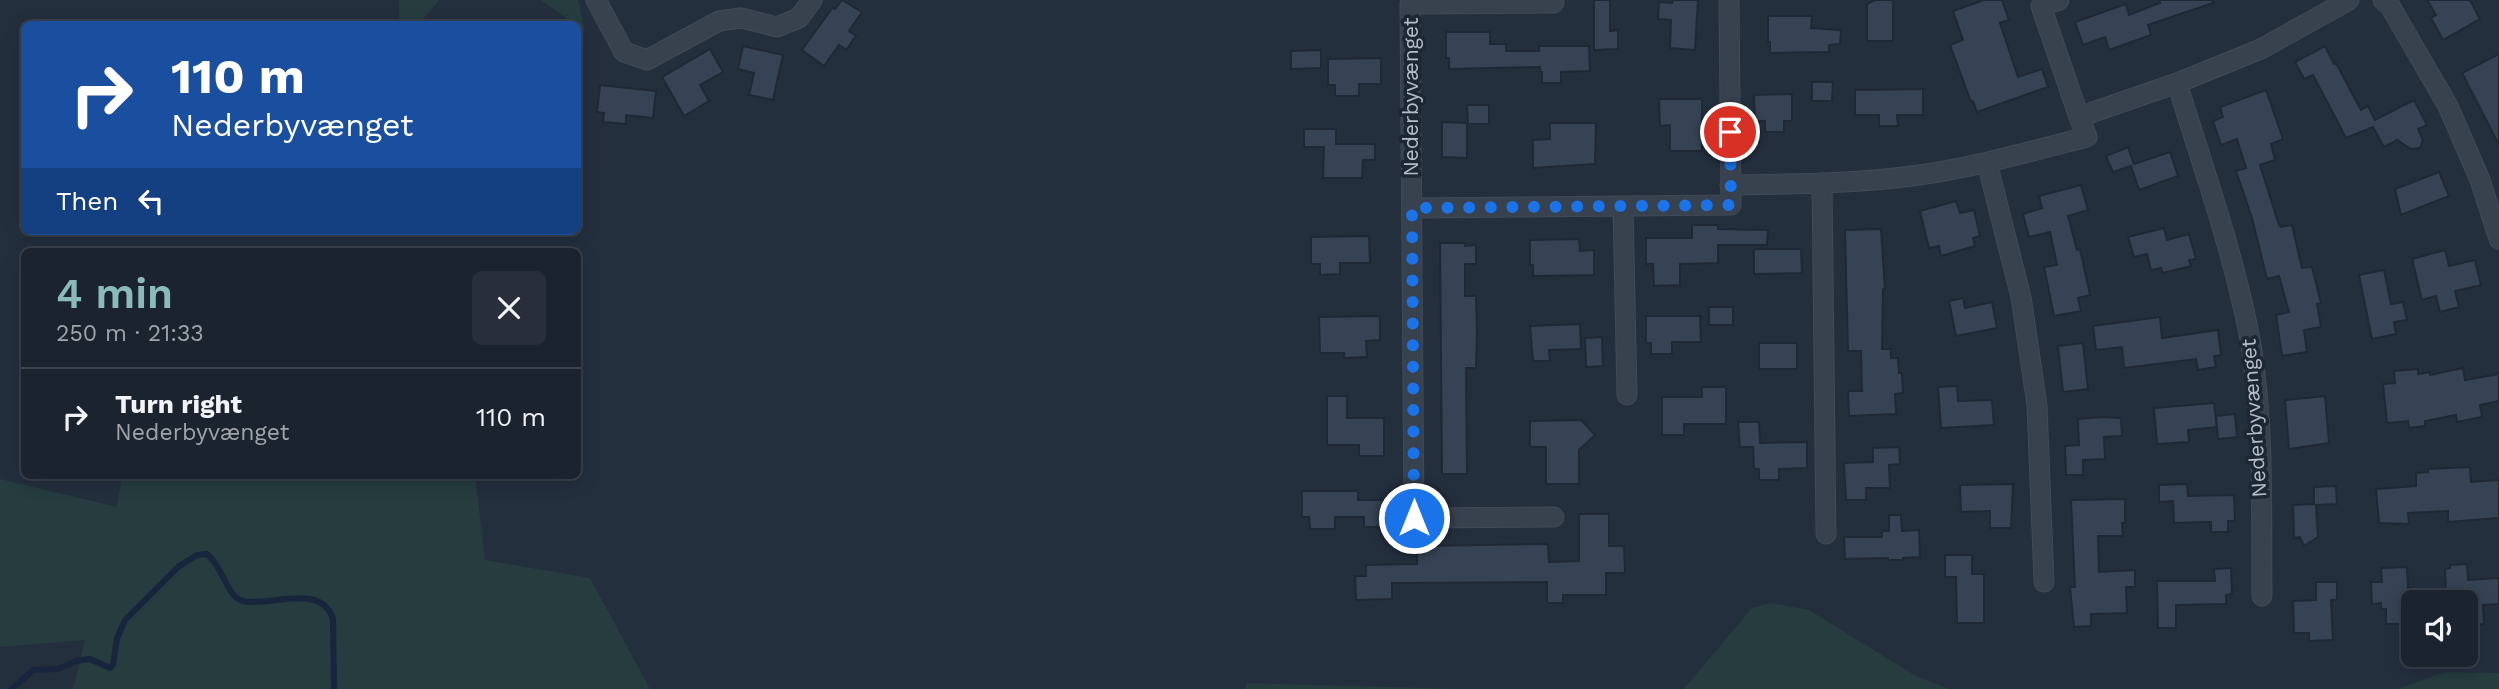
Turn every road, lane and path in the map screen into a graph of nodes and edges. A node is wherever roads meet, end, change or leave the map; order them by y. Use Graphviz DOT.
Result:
graph roads {
  1 [pos="596,0"];
  2 [pos="812,0"];
  3 [pos="1729,0"];
  4 [pos="2059,0"];
  5 [pos="2349,0"];
  6 [pos="2383,0"];
  7 [pos="1554,3"];
  8 [pos="2177,83"];
  9 [pos="2079,117"];
  10 [pos="1987,163"];
  11 [pos="1822,183"];
  12 [pos="1730,185"];
  13 [pos="1623,206"];
  14 [pos="1412,208"];
  15 [pos="2499,239"];
  16 [pos="1627,396"];
  17 [pos="1554,517"];
  18 [pos="1826,534"];
  19 [pos="2043,582"];
  20 [pos="2262,596"];
  1 -- 2 [label="street"];
  3 -- 12 [label="street"];
  4 -- 9 [label="street"];
  5 -- 8 [label="street"];
  6 -- 15 [label="street"];
  7 -- 14 [label="street, Nederbyvænget"];
  8 -- 9 [label="street"];
  8 -- 20 [label="street, Nederbyvænget"];
  9 -- 10 [label="street"];
  10 -- 11 [label="street"];
  10 -- 19 [label="street"];
  11 -- 12 [label="street"];
  11 -- 18 [label="street"];
  12 -- 13 [label="street"];
  13 -- 14 [label="street"];
  13 -- 16 [label="street"];
  14 -- 17 [label="street, Nederbyvænget"];
}
